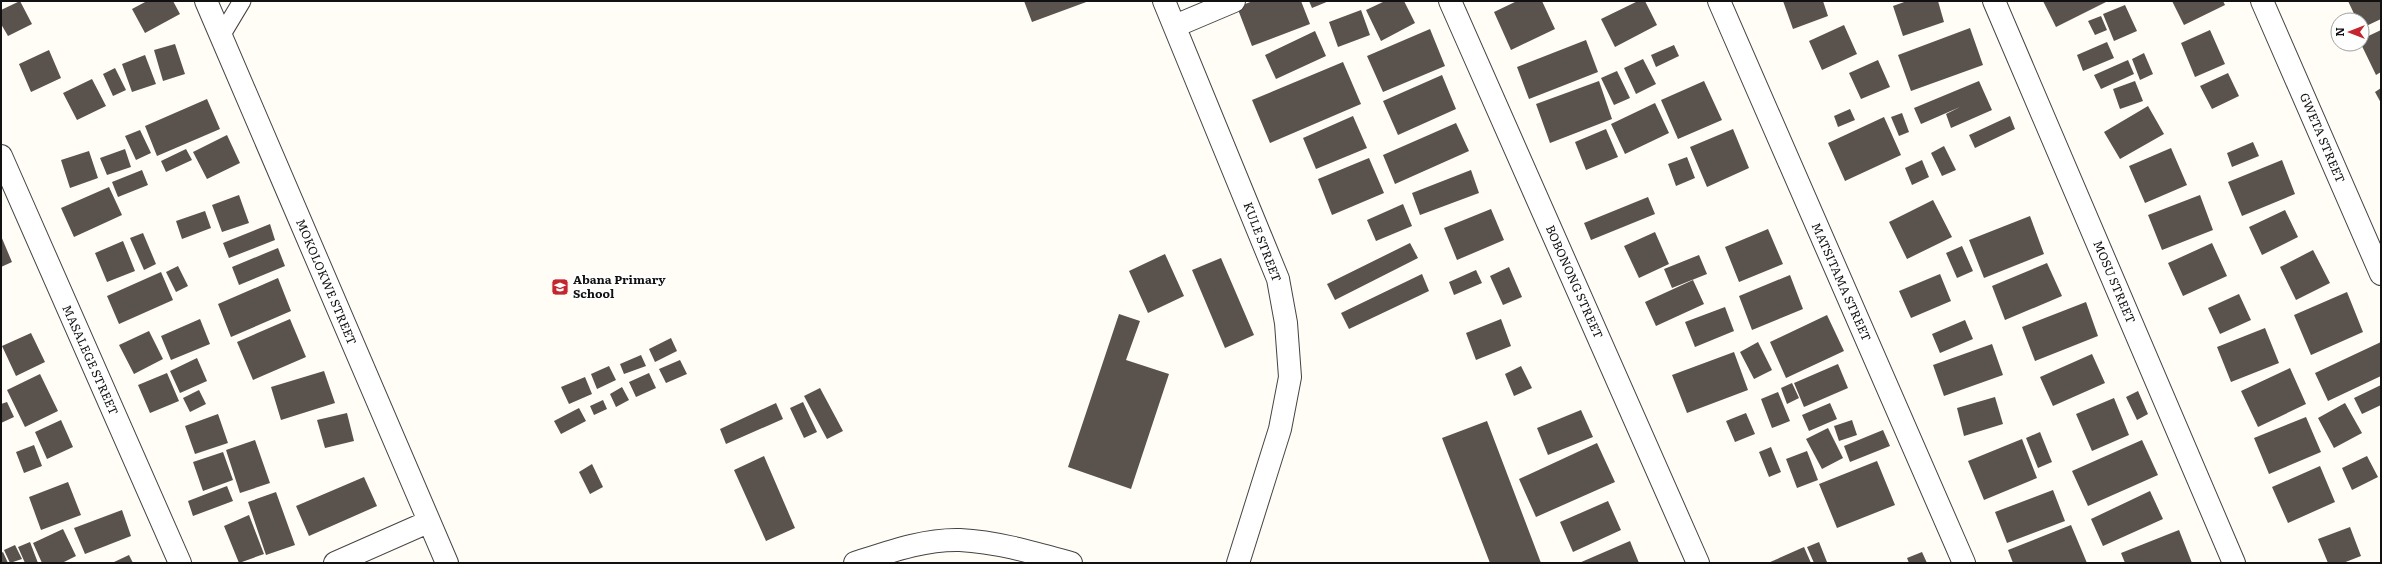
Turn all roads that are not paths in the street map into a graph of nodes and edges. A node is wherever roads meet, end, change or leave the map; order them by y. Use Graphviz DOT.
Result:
graph roads {
  1 [pos="206,1"];
  2 [pos="242,1"];
  3 [pos="1164,1"];
  4 [pos="1234,1"];
  5 [pos="1450,1"];
  6 [pos="1719,1"];
  7 [pos="1994,1"];
  8 [pos="2262,1"];
  9 [pos="1175,26"];
  10 [pos="221,36"];
  11 [pos="1,156"];
  12 [pos="2381,274"];
  13 [pos="428,522"];
  14 [pos="180,563"];
  15 [pos="335,563"];
  16 [pos="447,563"];
  17 [pos="856,563"];
  18 [pos="1071,563"];
  19 [pos="1238,563"];
  20 [pos="1698,563"];
  21 [pos="1964,563"];
  22 [pos="2234,563"];
  1 -- 10 [label="street, MOKOLOKWE STREET"];
  2 -- 10 [label="lane"];
  3 -- 9 [label="street, KULE STREET"];
  4 -- 9 [label="street"];
  5 -- 20 [label="street, BOBONONG STREET"];
  6 -- 21 [label="street, MATSITAMA STREET"];
  7 -- 22 [label="street, MOSU STREET"];
  8 -- 12 [label="street, GWETA STREET"];
  9 -- 19 [label="street, KULE STREET"];
  10 -- 13 [label="street, MOKOLOKWE STREET"];
  11 -- 14 [label="street, MASALEGE STREET"];
  13 -- 15 [label="street"];
  13 -- 16 [label="street, MOKOLOKWE STREET"];
  17 -- 18 [label="street"];
}
